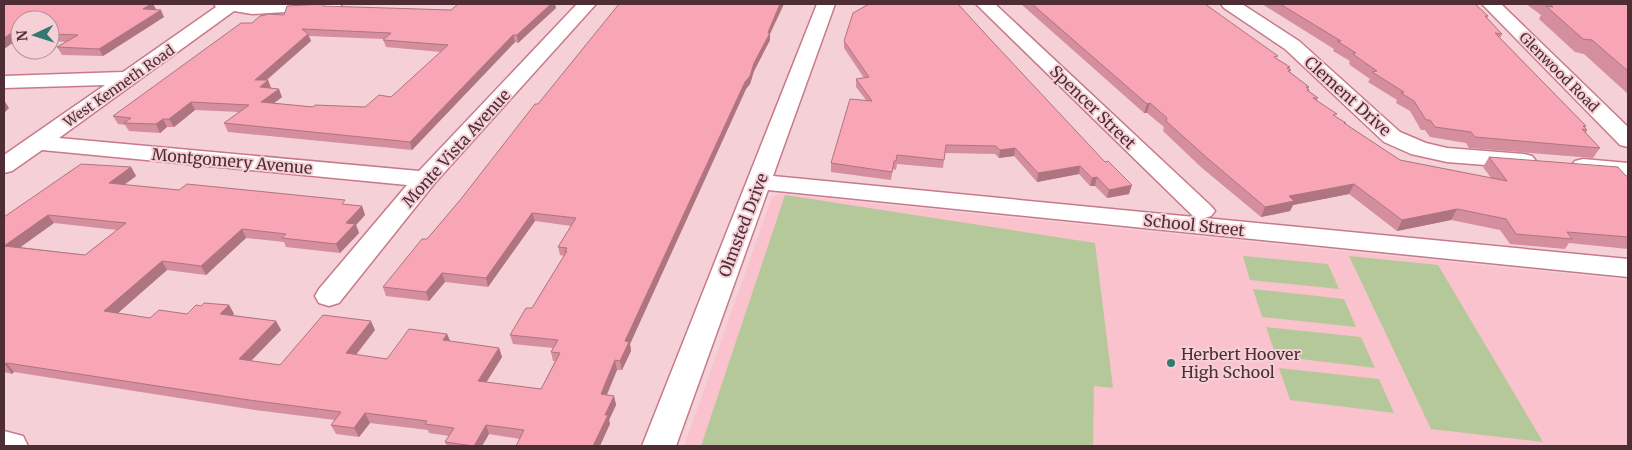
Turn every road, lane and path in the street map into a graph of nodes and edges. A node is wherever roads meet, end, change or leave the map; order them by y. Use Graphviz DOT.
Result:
graph roads {
  1 [pos="229,4"];
  2 [pos="333,4"];
  3 [pos="587,4"];
  4 [pos="826,4"];
  5 [pos="984,4"];
  6 [pos="1230,4"];
  7 [pos="1491,4"];
  8 [pos="130,78"];
  9 [pos="4,82"];
  10 [pos="1628,140"];
  11 [pos="39,143"];
  12 [pos="4,166"];
  13 [pos="1628,170"];
  14 [pos="426,179"];
  15 [pos="759,182"];
  16 [pos="1202,210"];
  17 [pos="1628,268"];
  18 [pos="329,296"];
  19 [pos="4,445"];
  20 [pos="11,446"];
  21 [pos="659,446"];
  1 -- 2 [label="street"];
  1 -- 8 [label="street, West Kenneth Road"];
  3 -- 14 [label="street, Monte Vista Avenue"];
  4 -- 15 [label="street, Olmsted Drive"];
  5 -- 16 [label="street, Spencer Street"];
  6 -- 13 [label="street, Clement Drive"];
  7 -- 10 [label="street, Glenwood Road"];
  8 -- 9 [label="street"];
  8 -- 11 [label="street, West Kenneth Road"];
  11 -- 12 [label="street, West Kenneth Road"];
  11 -- 14 [label="street, Montgomery Avenue"];
  14 -- 18 [label="street, Monte Vista Avenue"];
  15 -- 17 [label="street, School Street"];
  15 -- 21 [label="street, Olmsted Drive"];
  19 -- 20 [label="street"];
}
